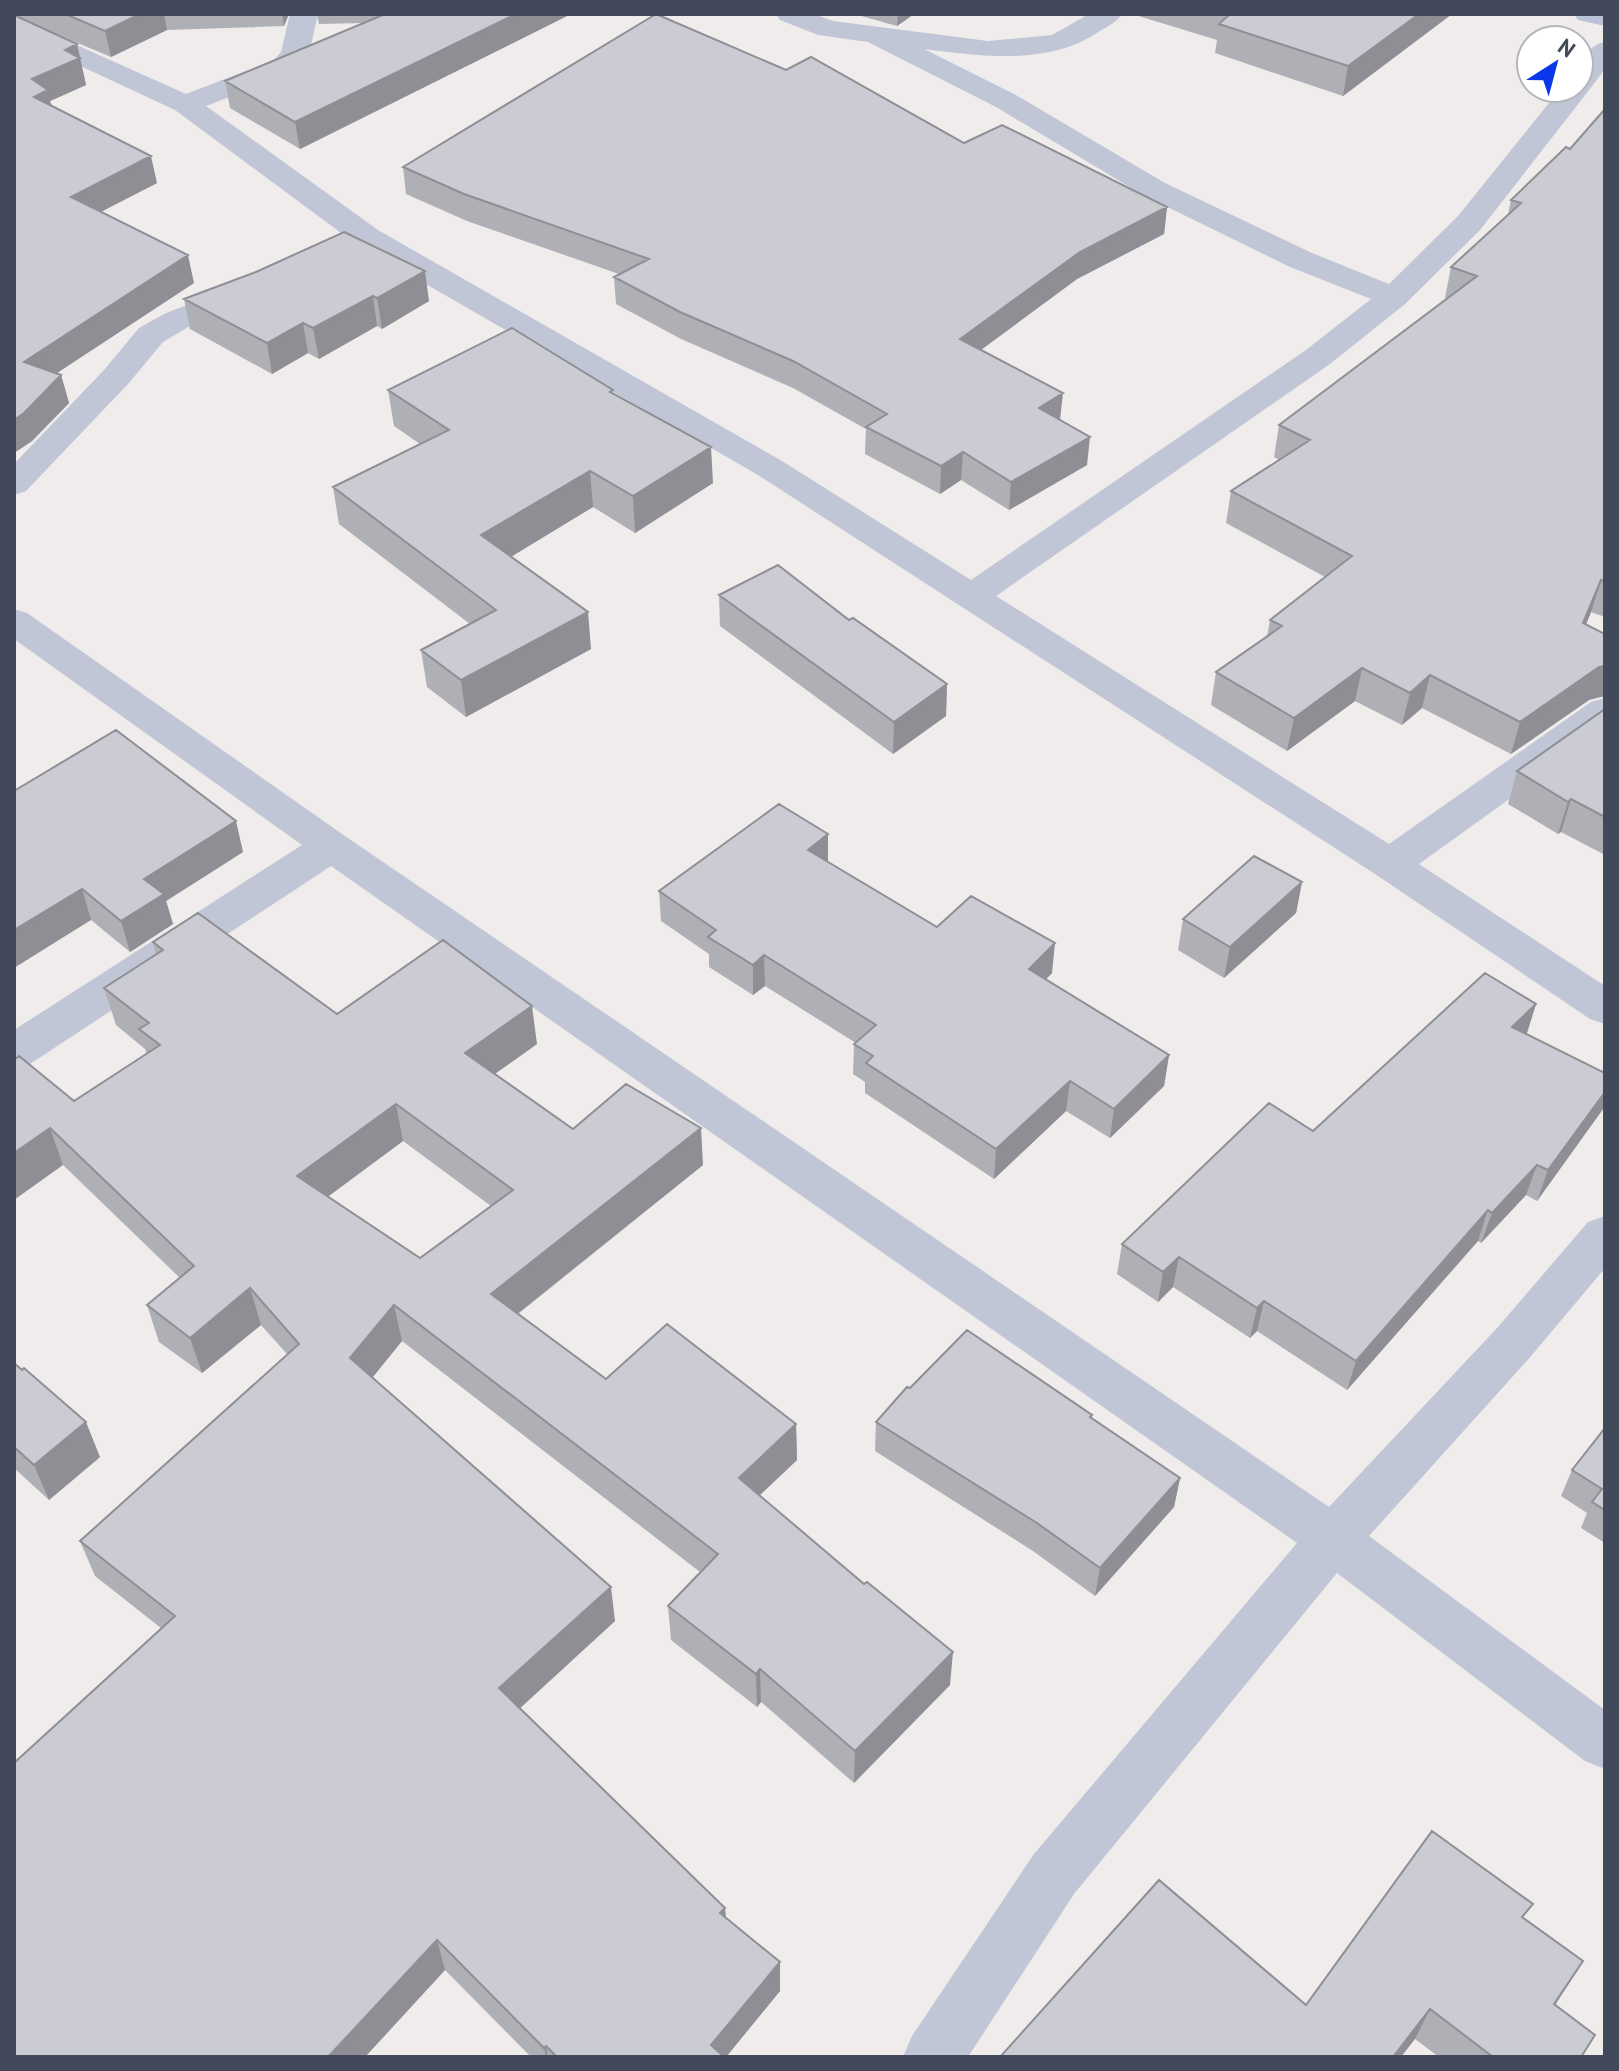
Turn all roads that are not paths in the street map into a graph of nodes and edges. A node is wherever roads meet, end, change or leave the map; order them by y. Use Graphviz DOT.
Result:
graph roads {
  1 [pos="304,14"];
  2 [pos="790,14"];
  3 [pos="1108,14"];
  4 [pos="1588,14"];
  5 [pos="1605,18"];
  6 [pos="14,25"];
  7 [pos="879,38"];
  8 [pos="185,104"];
  9 [pos="1564,104"];
  10 [pos="277,280"];
  11 [pos="1394,297"];
  12 [pos="14,484"];
  13 [pos="970,597"];
  14 [pos="14,621"];
  15 [pos="1605,711"];
  16 [pos="331,846"];
  17 [pos="1390,864"];
  18 [pos="1605,1008"];
  19 [pos="14,1052"];
  20 [pos="1605,1235"];
  21 [pos="1333,1539"];
  22 [pos="1605,1743"];
  23 [pos="933,2057"];
  1 -- 8 [label="street"];
  2 -- 7 [label="street"];
  3 -- 7 [label="street"];
  4 -- 5 [label="street"];
  6 -- 8 [label="street"];
  7 -- 11 [label="street"];
  8 -- 13 [label="street"];
  9 -- 11 [label="street"];
  10 -- 12 [label="street"];
  11 -- 13 [label="street"];
  13 -- 17 [label="street"];
  14 -- 16 [label="street"];
  15 -- 17 [label="street"];
  16 -- 19 [label="street"];
  16 -- 21 [label="street"];
  17 -- 18 [label="street"];
  20 -- 21 [label="street"];
  21 -- 22 [label="street"];
  21 -- 23 [label="street"];
}
